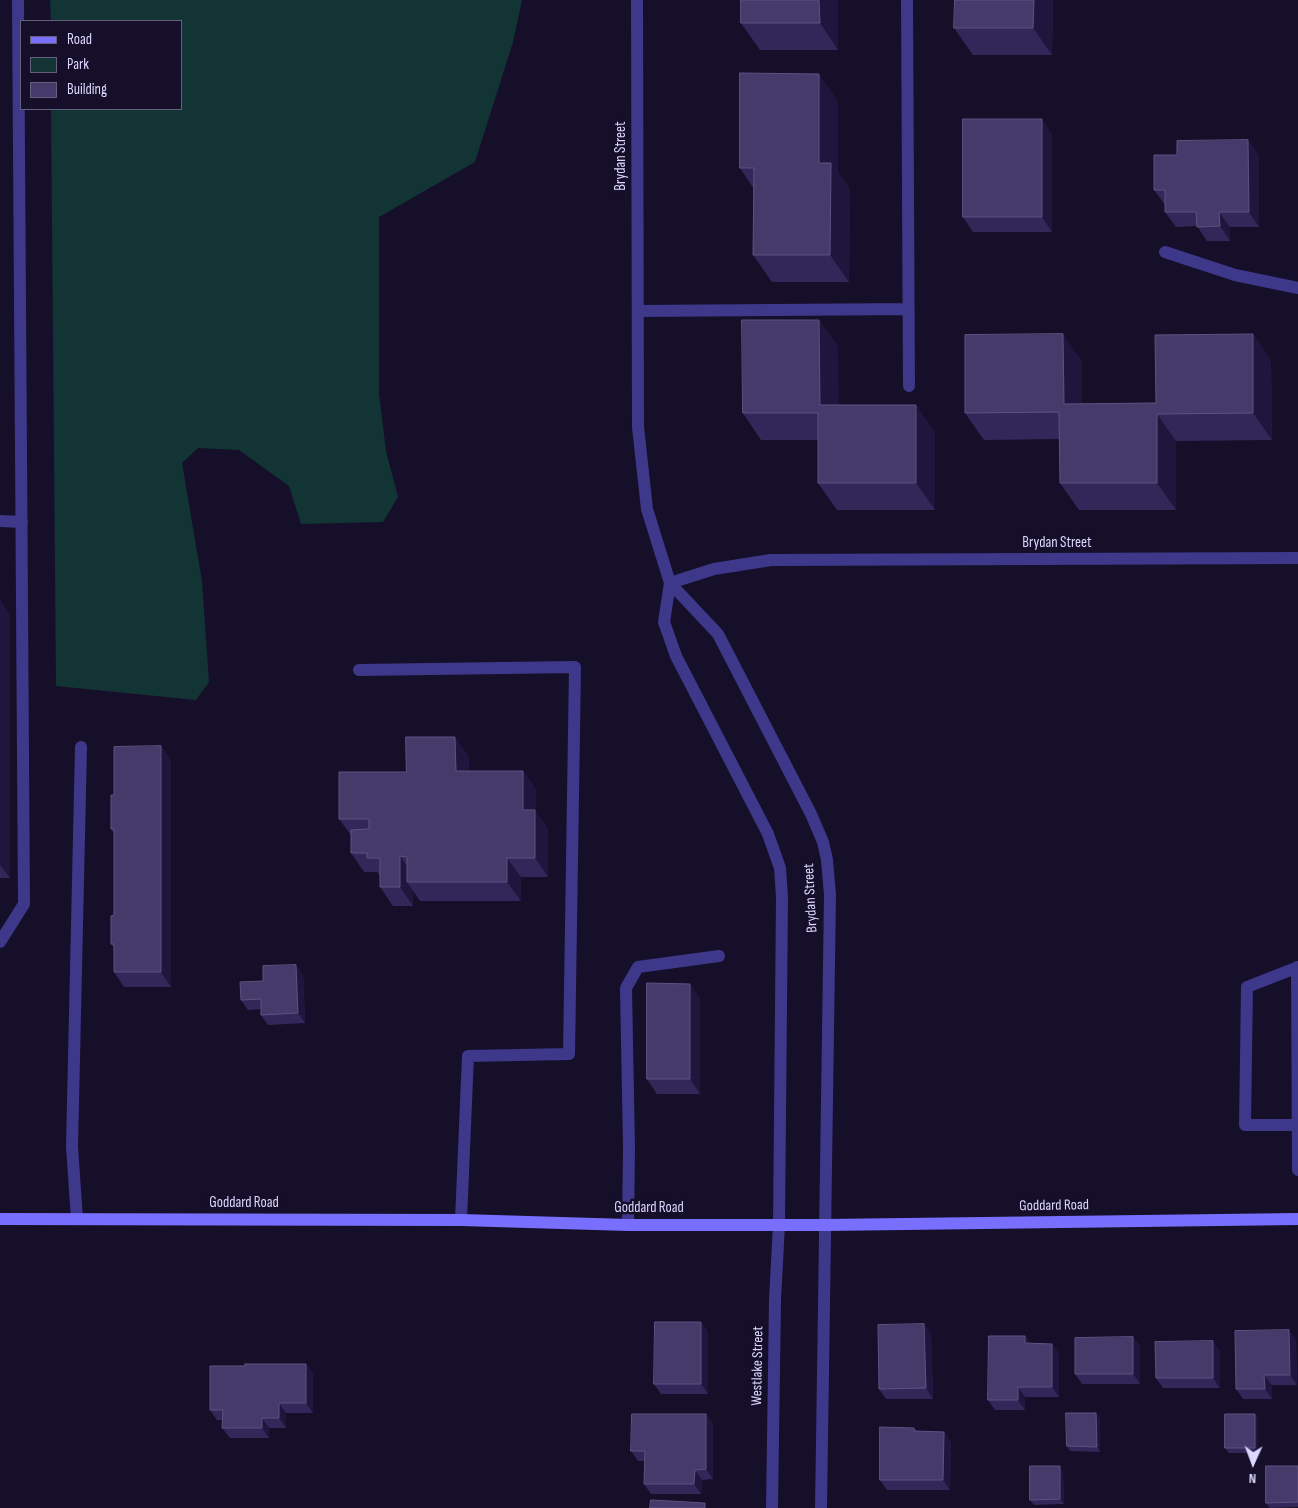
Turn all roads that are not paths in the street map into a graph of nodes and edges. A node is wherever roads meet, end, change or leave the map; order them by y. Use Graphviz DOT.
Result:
graph roads {
  1 [pos="18,0"];
  2 [pos="637,0"];
  3 [pos="907,0"];
  4 [pos="1165,252"];
  5 [pos="1298,288"];
  6 [pos="908,309"];
  7 [pos="638,312"];
  8 [pos="909,386"];
  9 [pos="0,521"];
  10 [pos="22,522"];
  11 [pos="1298,558"];
  12 [pos="670,583"];
  13 [pos="359,670"];
  14 [pos="81,747"];
  15 [pos="0,942"];
  16 [pos="719,956"];
  17 [pos="1297,966"];
  18 [pos="1297,1125"];
  19 [pos="1298,1170"];
  20 [pos="0,1219"];
  21 [pos="78,1219"];
  22 [pos="1298,1219"];
  23 [pos="461,1220"];
  24 [pos="779,1224"];
  25 [pos="628,1225"];
  26 [pos="826,1225"];
  27 [pos="772,1508"];
  28 [pos="822,1508"];
  1 -- 10 [label="street"];
  2 -- 7 [label="street, Brydan Street"];
  3 -- 6 [label="street"];
  4 -- 5 [label="street"];
  6 -- 7 [label="street"];
  6 -- 8 [label="street"];
  7 -- 12 [label="street, Brydan Street"];
  9 -- 10 [label="street"];
  10 -- 15 [label="street"];
  11 -- 12 [label="street, Brydan Street"];
  12 -- 24 [label="street, Brydan Street"];
  12 -- 26 [label="street, Brydan Street"];
  13 -- 23 [label="street"];
  14 -- 21 [label="street"];
  16 -- 25 [label="street"];
  17 -- 18 [label="street"];
  17 -- 18 [label="street"];
  18 -- 19 [label="street"];
  20 -- 21 [label="main road, Goddard Road"];
  21 -- 23 [label="main road, Goddard Road"];
  22 -- 26 [label="main road, Goddard Road"];
  23 -- 25 [label="main road, Goddard Road"];
  24 -- 25 [label="main road, Goddard Road"];
  24 -- 26 [label="main road, Goddard Road"];
  24 -- 27 [label="street, Westlake Street"];
  26 -- 28 [label="street"];
}
